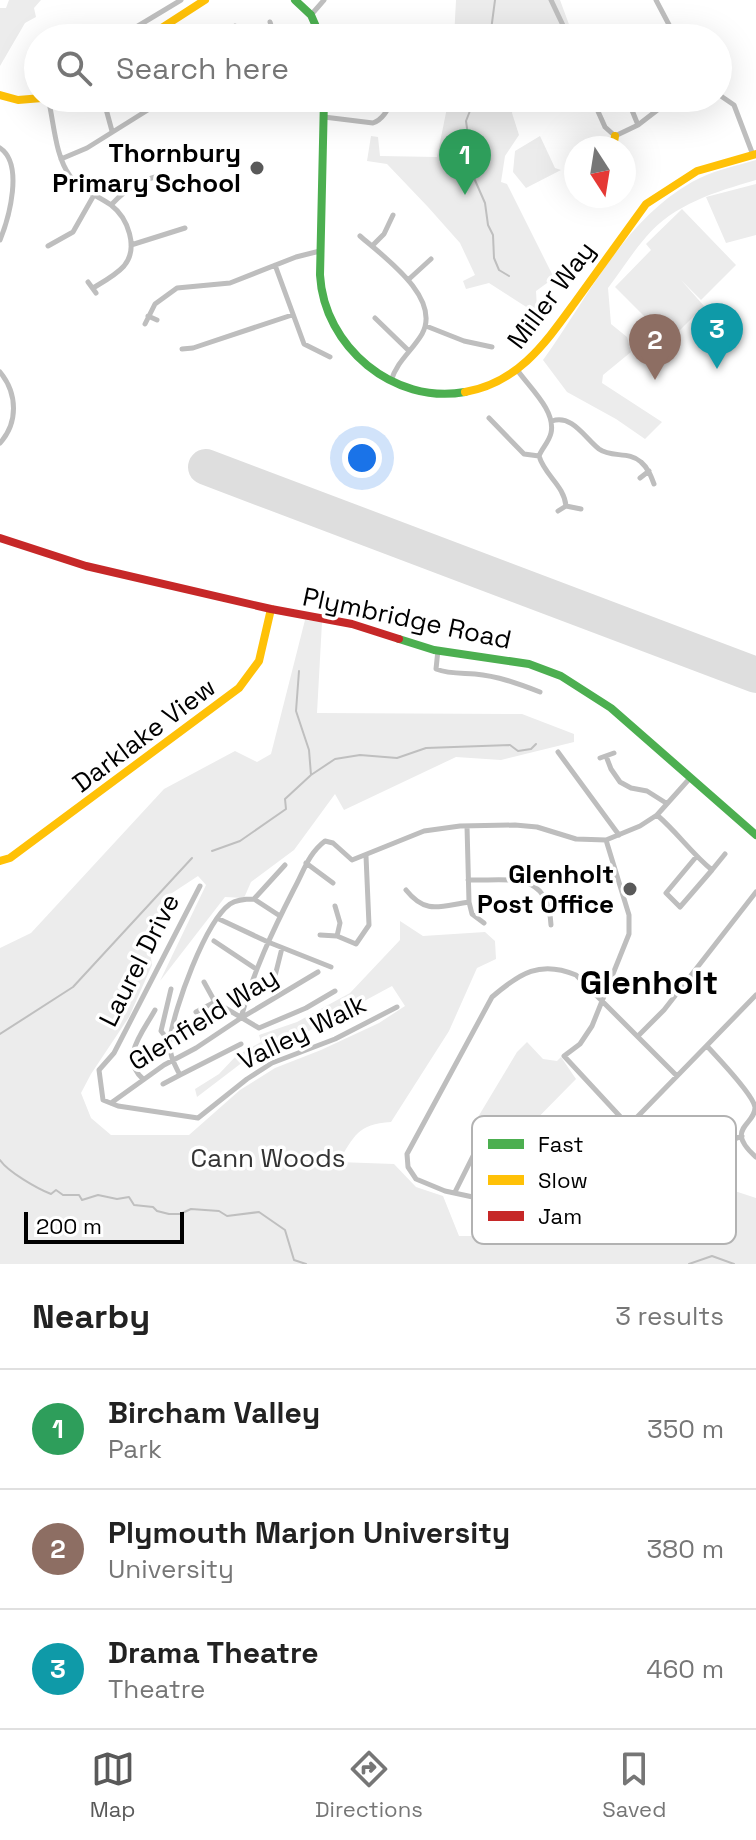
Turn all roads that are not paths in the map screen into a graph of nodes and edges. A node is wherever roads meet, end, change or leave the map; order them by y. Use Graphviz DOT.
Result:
graph roads {
  1 [pos="181,0"];
  2 [pos="205,0"];
  3 [pos="295,0"];
  4 [pos="324,0"];
  5 [pos="551,0"];
  6 [pos="656,0"];
  7 [pos="311,15"];
  8 [pos="141,24"];
  9 [pos="168,24"];
  10 [pos="315,24"];
  11 [pos="562,24"];
  12 [pos="668,24"];
  13 [pos="0,95"];
  14 [pos="24,100"];
  15 [pos="732,104"];
  16 [pos="49,112"];
  17 [pos="107,112"];
  18 [pos="140,112"];
  19 [pos="323,112"];
  20 [pos="385,112"];
  21 [pos="598,112"];
  22 [pos="633,112"];
  23 [pos="655,112"];
  24 [pos="323,117"];
  25 [pos="638,125"];
  26 [pos="112,131"];
  27 [pos="613,134"];
  28 [pos="0,148"];
  29 [pos="754,154"];
  30 [pos="61,159"];
  31 [pos="167,174"];
  32 [pos="94,195"];
  33 [pos="111,205"];
  34 [pos="393,215"];
  35 [pos="185,228"];
  36 [pos="360,236"];
  37 [pos="0,240"];
  38 [pos="131,245"];
  39 [pos="48,246"];
  40 [pos="372,246"];
  41 [pos="321,251"];
  42 [pos="431,259"];
  43 [pos="275,265"];
  44 [pos="407,280"];
  45 [pos="88,282"];
  46 [pos="292,315"];
  47 [pos="148,316"];
  48 [pos="375,318"];
  49 [pos="157,320"];
  50 [pos="145,324"];
  51 [pos="426,326"];
  52 [pos="185,346"];
  53 [pos="492,347"];
  54 [pos="408,350"];
  55 [pos="330,357"];
  56 [pos="518,371"];
  57 [pos="0,372"];
  58 [pos="391,382"];
  59 [pos="489,418"];
  60 [pos="552,421"];
  61 [pos="0,443"];
  62 [pos="539,456"];
  63 [pos="649,471"];
  64 [pos="640,478"];
  65 [pos="654,484"];
  66 [pos="566,506"];
  67 [pos="581,509"];
  68 [pos="558,511"];
  69 [pos="0,538"];
  70 [pos="271,609"];
  71 [pos="438,650"];
  72 [pos="540,692"];
  73 [pos="558,752"];
  74 [pos="614,753"];
  75 [pos="691,777"];
  76 [pos="666,803"];
  77 [pos="657,815"];
  78 [pos="467,826"];
  79 [pos="756,835"];
  80 [pos="619,836"];
  81 [pos="606,840"];
  82 [pos="725,854"];
  83 [pos="366,856"];
  84 [pos="696,857"];
  85 [pos="0,861"];
  86 [pos="306,863"];
  87 [pos="285,865"];
  88 [pos="712,870"];
  89 [pos="468,880"];
  90 [pos="333,883"];
  91 [pos="200,886"];
  92 [pos="406,890"];
  93 [pos="756,892"];
  94 [pos="254,899"];
  95 [pos="469,902"];
  96 [pos="335,906"];
  97 [pos="280,916"];
  98 [pos="219,919"];
  99 [pos="484,923"];
  100 [pos="551,925"];
  101 [pos="320,935"];
  102 [pos="337,936"];
  103 [pos="214,941"];
  104 [pos="268,942"];
  105 [pos="282,948"];
  106 [pos="331,967"];
  107 [pos="256,969"];
  108 [pos="318,972"];
  109 [pos="204,982"];
  110 [pos="272,988"];
  111 [pos="171,989"];
  112 [pos="335,991"];
  113 [pos="756,995"];
  114 [pos="603,1000"];
  115 [pos="215,1002"];
  116 [pos="397,1007"];
  117 [pos="155,1010"];
  118 [pos="196,1012"];
  119 [pos="241,1018"];
  120 [pos="639,1035"];
  121 [pos="169,1042"];
  122 [pos="241,1044"];
  123 [pos="707,1046"];
  124 [pos="173,1061"];
  125 [pos="180,1075"];
  126 [pos="677,1076"];
  127 [pos="143,1079"];
  128 [pos="163,1084"];
  129 [pos="111,1103"];
  130 [pos="756,1107"];
  131 [pos="620,1116"];
  132 [pos="637,1116"];
  133 [pos="742,1136"];
  134 [pos="736,1138"];
  135 [pos="756,1157"];
  136 [pos="472,1158"];
  137 [pos="455,1192"];
  138 [pos="472,1196"];
  1 -- 8 [label="street"];
  2 -- 9 [label="street"];
  3 -- 7 [label="street"];
  4 -- 7 [label="street"];
  5 -- 11 [label="street"];
  6 -- 12 [label="street"];
  7 -- 10 [label="street"];
  13 -- 14 [label="street"];
  15 -- 29 [label="street"];
  16 -- 30 [label="street"];
  17 -- 26 [label="street"];
  18 -- 26 [label="street"];
  19 -- 24 [label="street, Miller Way"];
  20 -- 24 [label="street"];
  21 -- 27 [label="street"];
  22 -- 25 [label="street"];
  23 -- 25 [label="street"];
  24 -- 41 [label="street, Miller Way"];
  25 -- 27 [label="street"];
  26 -- 30 [label="street"];
  28 -- 37 [label="street"];
  29 -- 56 [label="street, Miller Way"];
  30 -- 32 [label="street"];
  31 -- 33 [label="street"];
  32 -- 33 [label="street"];
  32 -- 39 [label="street"];
  33 -- 38 [label="street"];
  34 -- 40 [label="street"];
  35 -- 38 [label="street"];
  36 -- 40 [label="street"];
  38 -- 45 [label="street"];
  40 -- 44 [label="street"];
  41 -- 43 [label="street"];
  41 -- 58 [label="street, Miller Way"];
  42 -- 44 [label="street"];
  43 -- 46 [label="street"];
  43 -- 47 [label="street"];
  44 -- 51 [label="street"];
  46 -- 52 [label="street"];
  46 -- 55 [label="street"];
  47 -- 49 [label="street"];
  47 -- 50 [label="street"];
  48 -- 54 [label="street"];
  51 -- 53 [label="street"];
  51 -- 54 [label="street"];
  54 -- 58 [label="street"];
  56 -- 58 [label="street, Miller Way"];
  56 -- 60 [label="street"];
  57 -- 61 [label="street"];
  59 -- 62 [label="street"];
  60 -- 62 [label="street"];
  60 -- 63 [label="street"];
  62 -- 66 [label="street"];
  63 -- 64 [label="street"];
  63 -- 65 [label="street"];
  66 -- 67 [label="street"];
  66 -- 68 [label="street"];
  69 -- 70 [label="street, Plymbridge Road"];
  70 -- 71 [label="street, Plymbridge Road"];
  70 -- 85 [label="street, Darklake View"];
  71 -- 72 [label="street"];
  71 -- 75 [label="street, Plymbridge Road"];
  73 -- 80 [label="street"];
  74 -- 76 [label="street"];
  75 -- 76 [label="street"];
  75 -- 79 [label="street, Plymbridge Road"];
  76 -- 77 [label="street"];
  77 -- 80 [label="street"];
  77 -- 84 [label="street"];
  78 -- 81 [label="street"];
  78 -- 83 [label="street"];
  78 -- 89 [label="street"];
  80 -- 81 [label="street"];
  81 -- 114 [label="street"];
  82 -- 88 [label="street"];
  83 -- 86 [label="street"];
  83 -- 102 [label="street"];
  84 -- 88 [label="street"];
  84 -- 88 [label="street"];
  86 -- 90 [label="street"];
  86 -- 97 [label="street"];
  87 -- 94 [label="street"];
  89 -- 95 [label="street"];
  89 -- 100 [label="street"];
  91 -- 129 [label="street, Laurel Drive"];
  92 -- 95 [label="street"];
  93 -- 120 [label="street"];
  94 -- 97 [label="street"];
  94 -- 98 [label="street"];
  95 -- 99 [label="street"];
  96 -- 102 [label="street"];
  97 -- 104 [label="street"];
  98 -- 104 [label="street"];
  98 -- 121 [label="street"];
  101 -- 102 [label="street"];
  103 -- 107 [label="street"];
  104 -- 105 [label="street"];
  104 -- 107 [label="street"];
  105 -- 106 [label="street"];
  105 -- 110 [label="street"];
  107 -- 119 [label="street"];
  108 -- 119 [label="street, Glenfield Way"];
  109 -- 115 [label="street"];
  111 -- 121 [label="street"];
  112 -- 119 [label="street"];
  113 -- 123 [label="street"];
  114 -- 120 [label="street"];
  114 -- 131 [label="street"];
  114 -- 137 [label="street"];
  115 -- 118 [label="street"];
  115 -- 119 [label="street"];
  116 -- 129 [label="street, Valley Walk"];
  117 -- 127 [label="street"];
  119 -- 124 [label="street, Glenfield Way"];
  120 -- 126 [label="street"];
  121 -- 124 [label="street"];
  122 -- 125 [label="street"];
  123 -- 126 [label="street"];
  123 -- 130 [label="street"];
  124 -- 125 [label="street"];
  124 -- 127 [label="street, Glenfield Way"];
  125 -- 128 [label="street"];
  126 -- 132 [label="street"];
  127 -- 129 [label="street, Glenfield Way"];
  130 -- 133 [label="street"];
  133 -- 134 [label="street"];
  133 -- 135 [label="street"];
  136 -- 137 [label="street"];
  137 -- 138 [label="street"];
}
